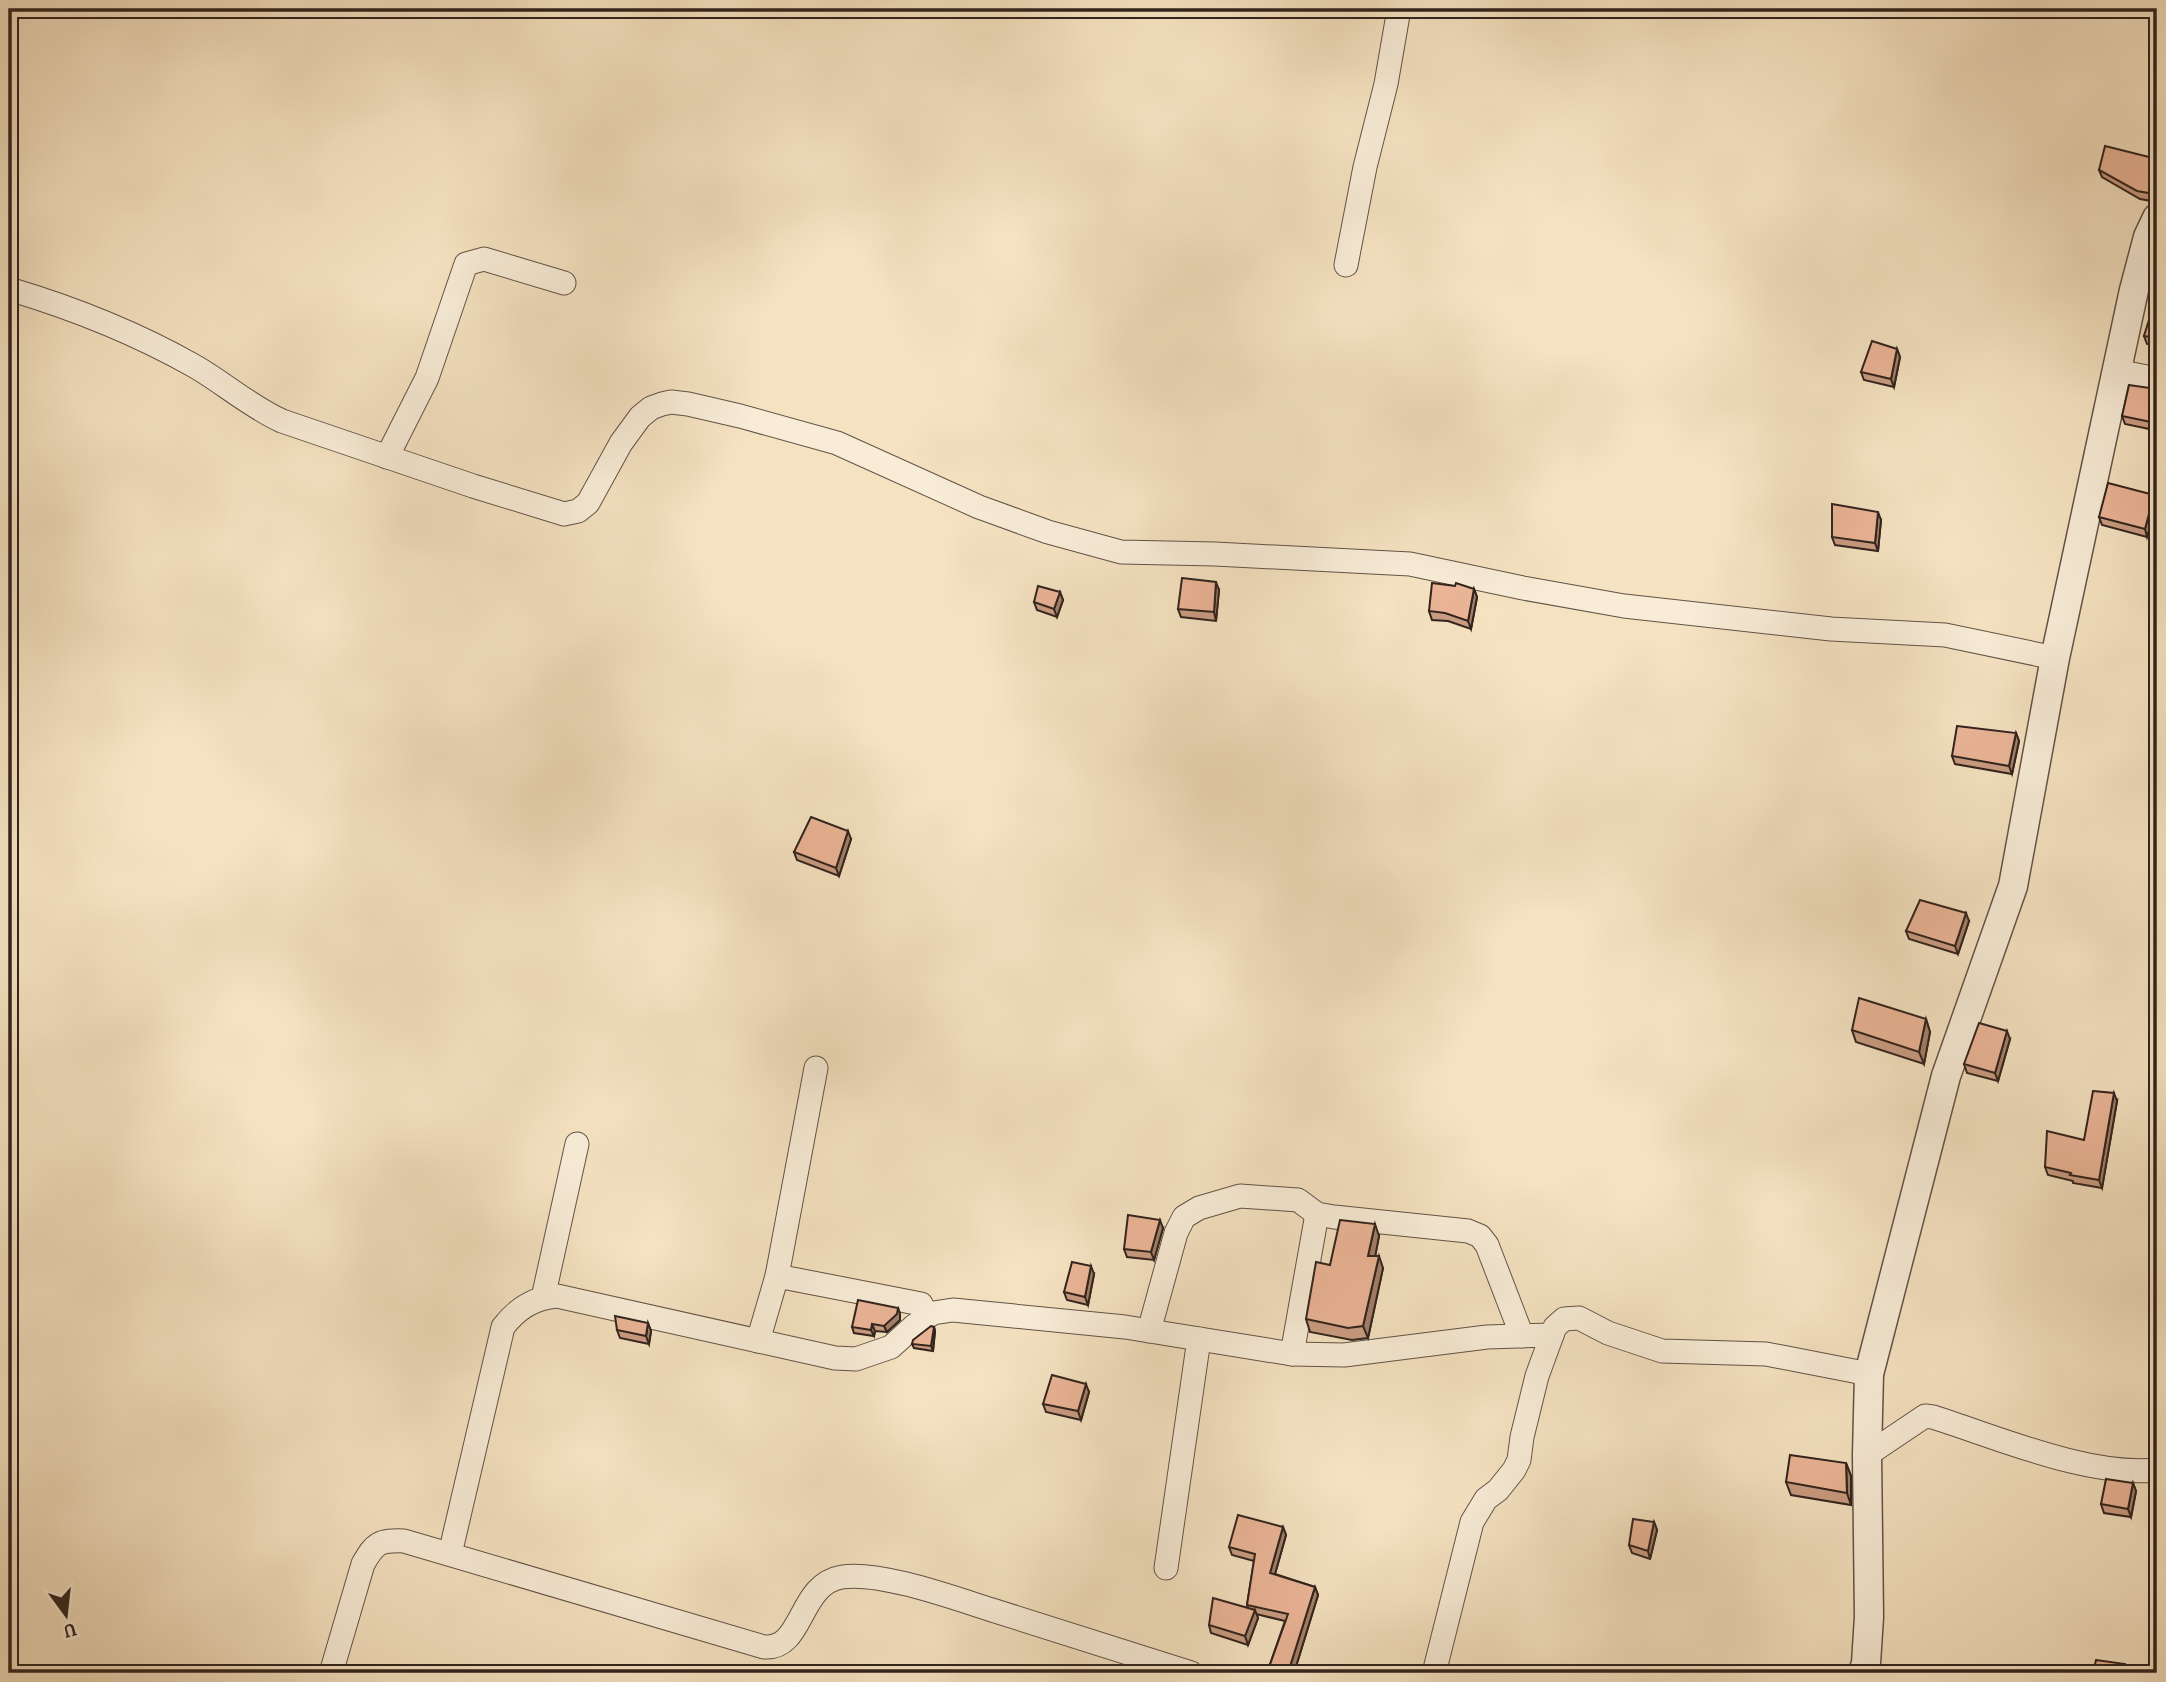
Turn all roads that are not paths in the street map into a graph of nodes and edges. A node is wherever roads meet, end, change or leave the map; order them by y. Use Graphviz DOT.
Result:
graph roads {
  1 [pos="1399,9"];
  2 [pos="2157,218"];
  3 [pos="1346,265"];
  4 [pos="564,283"];
  5 [pos="9,289"];
  6 [pos="2117,372"];
  7 [pos="2157,379"];
  8 [pos="387,457"];
  9 [pos="2055,658"];
  10 [pos="816,1068"];
  11 [pos="577,1144"];
  12 [pos="1317,1214"];
  13 [pos="778,1276"];
  14 [pos="543,1298"];
  15 [pos="929,1316"];
  16 [pos="1149,1331"];
  17 [pos="1552,1335"];
  18 [pos="1522,1336"];
  19 [pos="1199,1339"];
  20 [pos="758,1341"];
  21 [pos="1292,1354"];
  22 [pos="1869,1374"];
  23 [pos="1867,1455"];
  24 [pos="2157,1471"];
  25 [pos="450,1554"];
  26 [pos="1166,1568"];
  27 [pos="331,1673"];
  28 [pos="1191,1673"];
  29 [pos="1434,1673"];
  30 [pos="1863,1673"];
  1 -- 3 [label="street"];
  2 -- 6 [label="street"];
  4 -- 8 [label="street"];
  5 -- 8 [label="street"];
  6 -- 7 [label="street"];
  6 -- 9 [label="street"];
  8 -- 9 [label="street"];
  9 -- 22 [label="street"];
  10 -- 13 [label="street"];
  11 -- 14 [label="street"];
  12 -- 16 [label="street"];
  12 -- 18 [label="street"];
  12 -- 21 [label="street"];
  13 -- 15 [label="street"];
  13 -- 20 [label="street"];
  14 -- 20 [label="street"];
  14 -- 25 [label="street"];
  15 -- 16 [label="street"];
  15 -- 20 [label="street"];
  16 -- 19 [label="street"];
  17 -- 18 [label="street"];
  17 -- 22 [label="street"];
  17 -- 29 [label="street"];
  18 -- 21 [label="street"];
  19 -- 21 [label="street"];
  19 -- 26 [label="street"];
  22 -- 23 [label="street"];
  23 -- 24 [label="street"];
  23 -- 30 [label="street"];
  25 -- 27 [label="street"];
  25 -- 28 [label="street"];
}
